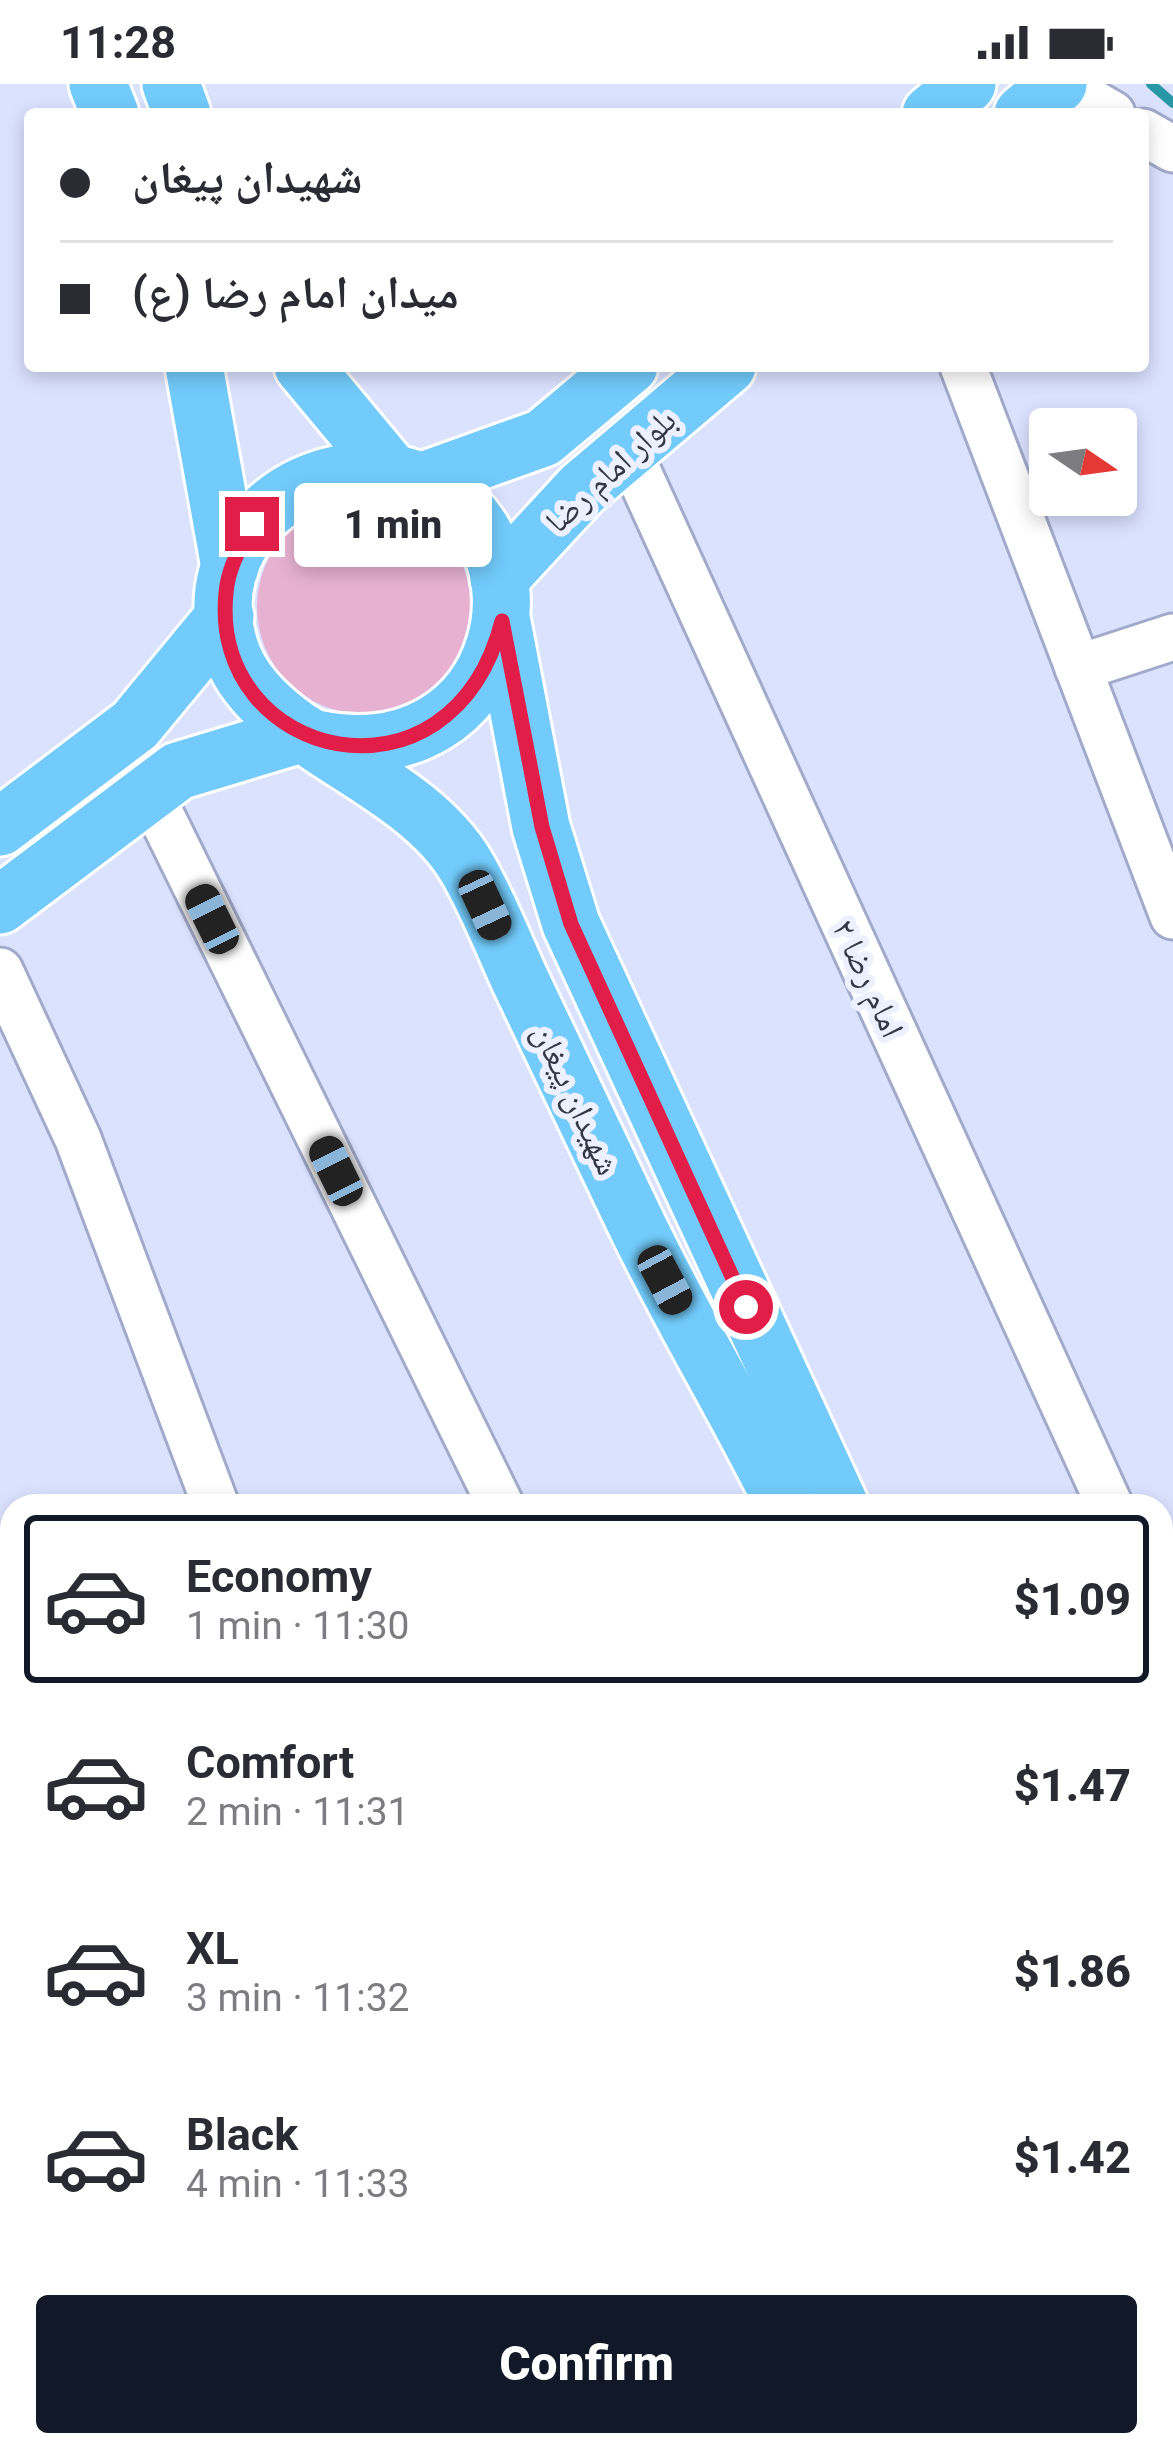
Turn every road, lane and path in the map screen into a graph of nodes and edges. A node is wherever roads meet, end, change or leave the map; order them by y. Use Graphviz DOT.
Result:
graph roads {
  1 [pos="967,84"];
  2 [pos="1059,84"];
  3 [pos="938,108"];
  4 [pos="1030,108"];
  5 [pos="1101,108"];
  6 [pos="195,372"];
  7 [pos="309,372"];
  8 [pos="622,372"];
  9 [pos="720,372"];
  10 [pos="965,372"];
  11 [pos="628,450"];
  12 [pos="408,477"];
  13 [pos="228,591"];
  14 [pos="500,600"];
  15 [pos="1173,637"];
  16 [pos="1078,668"];
  17 [pos="310,736"];
  18 [pos="149,793"];
  19 [pos="0,827"];
  20 [pos="0,905"];
  21 [pos="1173,916"];
  22 [pos="0,971"];
  23 [pos="212,1494"];
  24 [pos="496,1494"];
  25 [pos="779,1494"];
  26 [pos="834,1494"];
  27 [pos="1106,1494"];
  1 -- 3 [label="main road"];
  2 -- 4 [label="main road"];
  2 -- 5 [label="street"];
  6 -- 13 [label="main road"];
  7 -- 12 [label="main road"];
  8 -- 12 [label="main road, بلوار امام رضا"];
  9 -- 11 [label="main road, بلوار امام رضا"];
  10 -- 16 [label="street"];
  11 -- 14 [label="main road, بلوار امام رضا"];
  11 -- 27 [label="street, امام رضا ۲"];
  12 -- 13 [label="main road"];
  12 -- 14 [label="main road"];
  13 -- 17 [label="main road"];
  13 -- 19 [label="main road"];
  14 -- 17 [label="main road"];
  14 -- 26 [label="main road, شهیدان پیغان"];
  15 -- 16 [label="street"];
  16 -- 21 [label="street"];
  17 -- 18 [label="main road"];
  17 -- 25 [label="main road, شهیدان پیغان"];
  18 -- 20 [label="main road"];
  18 -- 24 [label="street"];
  22 -- 23 [label="street"];
}
